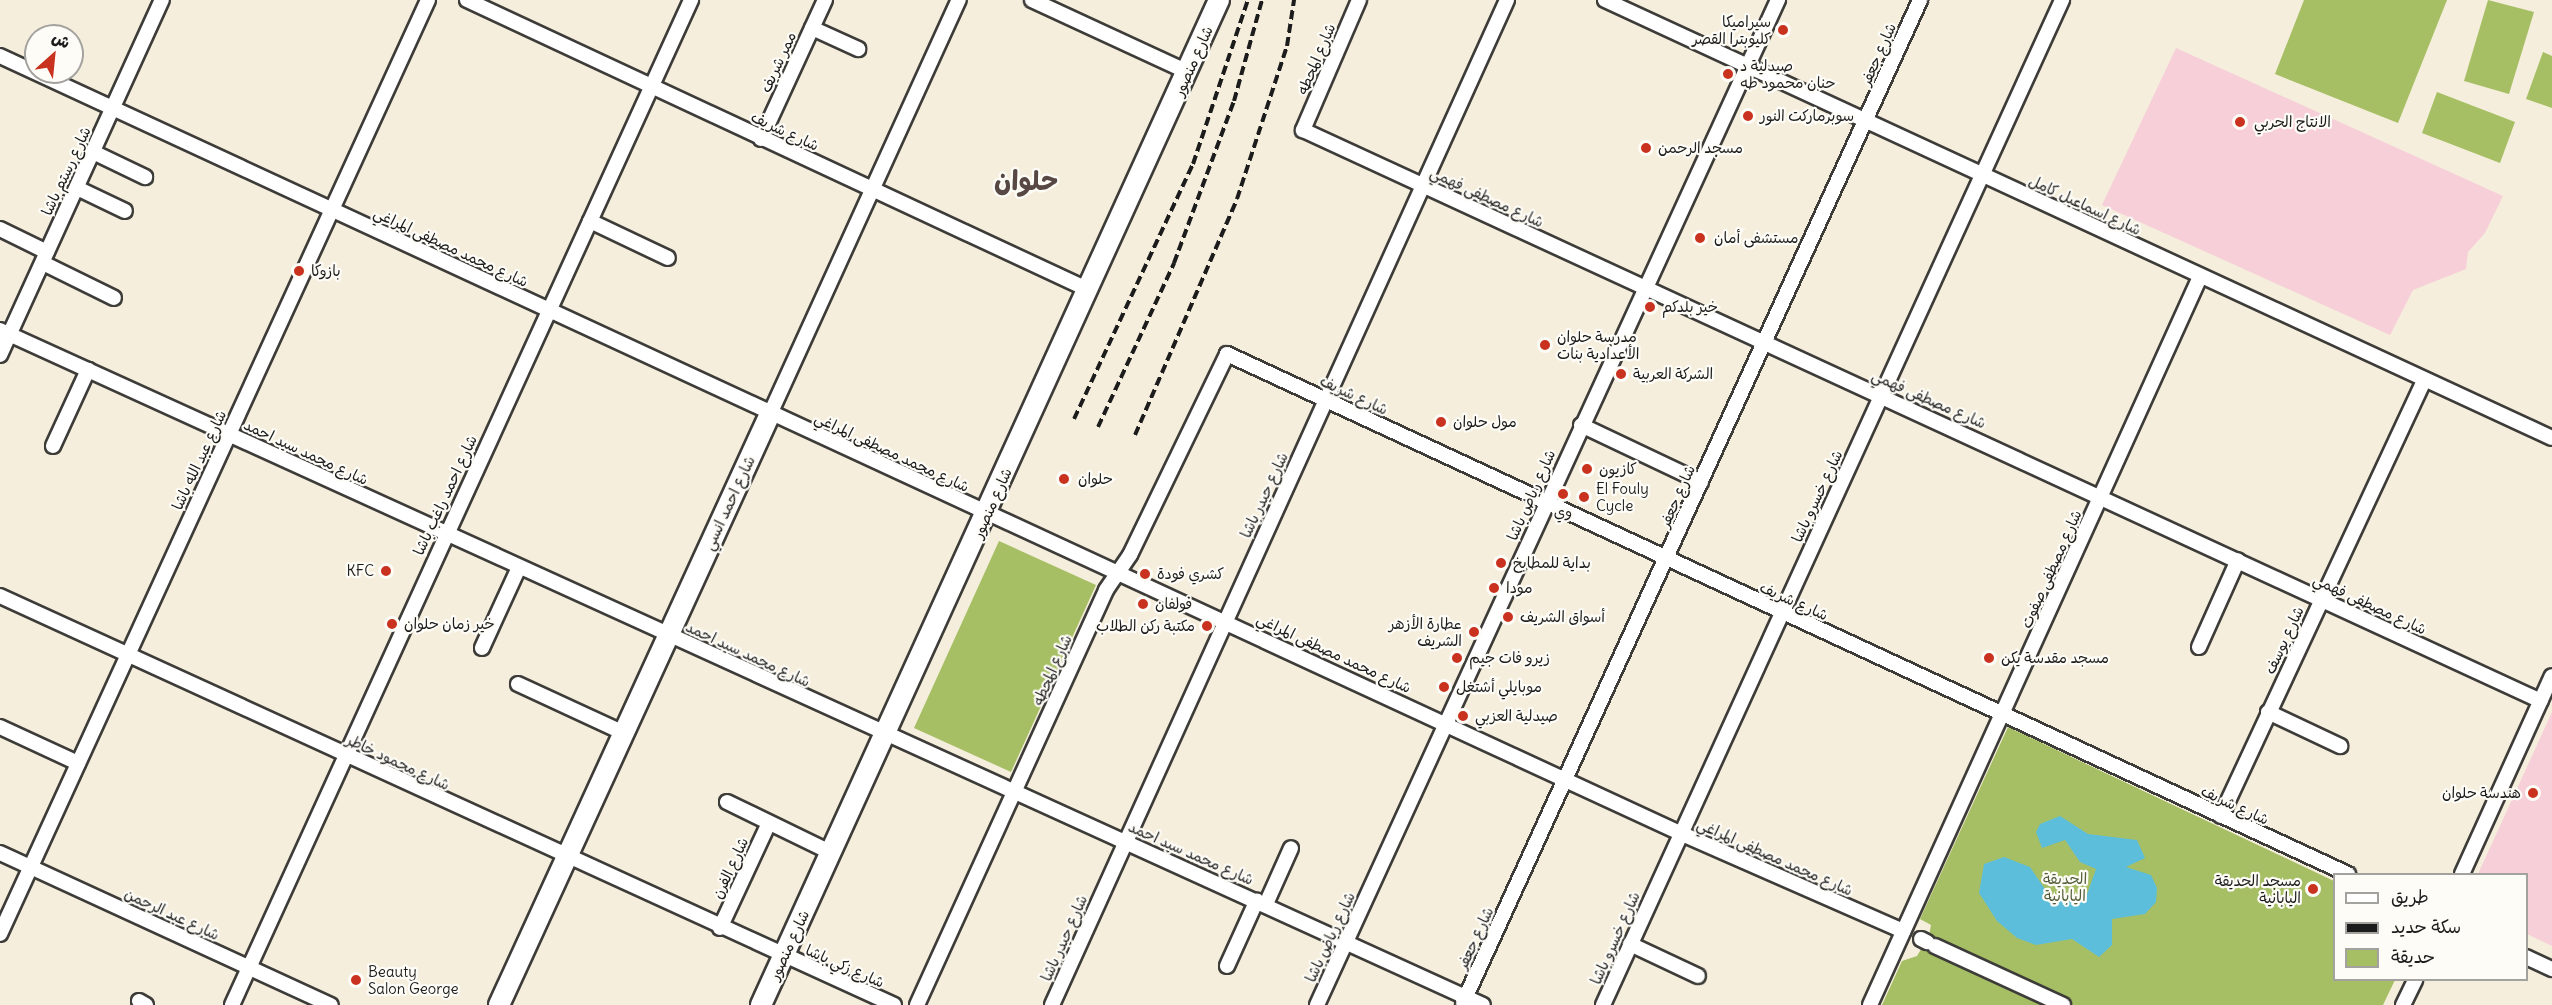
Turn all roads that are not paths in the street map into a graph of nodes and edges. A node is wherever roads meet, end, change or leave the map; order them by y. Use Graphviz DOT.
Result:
graph roads {
  1 [pos="162,0"];
  2 [pos="428,0"];
  3 [pos="467,0"];
  4 [pos="691,0"];
  5 [pos="825,0"];
  6 [pos="959,0"];
  7 [pos="1032,0"];
  8 [pos="1219,0"];
  9 [pos="1359,0"];
  10 [pos="1507,0"];
  11 [pos="1778,0"];
  12 [pos="1920,0"];
  13 [pos="2062,0"];
  14 [pos="1611,1"];
  15 [pos="812,28"];
  16 [pos="858,49"];
  17 [pos="0,56"];
  18 [pos="1747,66"];
  19 [pos="1188,72"];
  20 [pos="651,86"];
  21 [pos="113,108"];
  22 [pos="1866,121"];
  23 [pos="1303,130"];
  24 [pos="761,139"];
  25 [pos="93,152"];
  26 [pos="1981,175"];
  27 [pos="145,177"];
  28 [pos="1425,186"];
  29 [pos="77,188"];
  30 [pos="871,190"];
  31 [pos="332,210"];
  32 [pos="125,211"];
  33 [pos="590,221"];
  34 [pos="0,228"];
  35 [pos="45,258"];
  36 [pos="668,258"];
  37 [pos="2200,277"];
  38 [pos="1645,288"];
  39 [pos="1089,290"];
  40 [pos="114,298"];
  41 [pos="549,311"];
  42 [pos="5,332"];
  43 [pos="1764,343"];
  44 [pos="1227,354"];
  45 [pos="0,355"];
  46 [pos="88,370"];
  47 [pos="2424,381"];
  48 [pos="1881,396"];
  49 [pos="1326,400"];
  50 [pos="770,414"];
  51 [pos="1581,425"];
  52 [pos="229,435"];
  53 [pos="2552,438"];
  54 [pos="53,446"];
  55 [pos="1701,482"];
  56 [pos="2102,495"];
  57 [pos="1545,504"];
  58 [pos="987,514"];
  59 [pos="446,534"];
  60 [pos="2238,560"];
  61 [pos="1665,561"];
  62 [pos="519,567"];
  63 [pos="1116,573"];
  64 [pos="0,596"];
  65 [pos="2321,600"];
  66 [pos="1781,613"];
  67 [pos="1225,620"];
  68 [pos="669,635"];
  69 [pos="2199,646"];
  70 [pos="482,648"];
  71 [pos="127,656"];
  72 [pos="2552,676"];
  73 [pos="518,684"];
  74 [pos="2541,701"];
  75 [pos="2268,712"];
  76 [pos="2005,715"];
  77 [pos="1445,724"];
  78 [pos="0,727"];
  79 [pos="624,733"];
  80 [pos="886,736"];
  81 [pos="2340,746"];
  82 [pos="344,756"];
  83 [pos="78,764"];
  84 [pos="1566,780"];
  85 [pos="1014,793"];
  86 [pos="727,802"];
  87 [pos="2221,816"];
  88 [pos="770,823"];
  89 [pos="1680,833"];
  90 [pos="1125,842"];
  91 [pos="1291,848"];
  92 [pos="0,853"];
  93 [pos="832,853"];
  94 [pos="567,858"];
  95 [pos="31,867"];
  96 [pos="2346,873"];
  97 [pos="2462,873"];
  98 [pos="1262,902"];
  99 [pos="720,928"];
  100 [pos="1903,931"];
  101 [pos="0,934"];
  102 [pos="1347,940"];
  103 [pos="1928,942"];
  104 [pos="1630,944"];
  105 [pos="783,956"];
  106 [pos="2528,958"];
  107 [pos="1227,966"];
  108 [pos="249,967"];
  109 [pos="2552,969"];
  110 [pos="1698,976"];
  111 [pos="2415,981"];
  112 [pos="1464,1001"];
  113 [pos="232,1005"];
  114 [pos="331,1005"];
  115 [pos="500,1005"];
  116 [pos="761,1005"];
  117 [pos="894,1005"];
  118 [pos="917,1005"];
  119 [pos="1052,1005"];
  120 [pos="1317,1005"];
  121 [pos="1483,1005"];
  122 [pos="1603,1005"];
  123 [pos="1870,1005"];
  124 [pos="2063,1005"];
  125 [pos="2403,1005"];
  1 -- 21 [label="street, شارع رستم باشا"];
  2 -- 31 [label="street, شارع عبد الله باشا"];
  3 -- 20 [label="street, شارع شريف"];
  4 -- 20 [label="street, شارع احمد راغب باشا"];
  5 -- 15 [label="street, ممر شريف"];
  6 -- 30 [label="street, شارع احمد انسي"];
  7 -- 19 [label="street"];
  8 -- 19 [label="street, شارع منصور"];
  9 -- 23 [label="street, شارع المحطه"];
  10 -- 28 [label="street, شارع حيدر باشا"];
  11 -- 18 [label="street, شارع رياض باشا"];
  12 -- 22 [label="street, شارع جعفر"];
  13 -- 26 [label="street, شارع خسرو باشا"];
  14 -- 18 [label="street, شارع اسماعيل كامل"];
  15 -- 16 [label="street"];
  15 -- 24 [label="street, ممر شريف"];
  17 -- 21 [label="street, شارع محمد مصطفى المراغي"];
  18 -- 22 [label="street, شارع اسماعيل كامل"];
  18 -- 38 [label="street, شارع رياض باشا"];
  19 -- 39 [label="street, شارع منصور"];
  20 -- 24 [label="street, شارع شريف"];
  20 -- 33 [label="street, شارع احمد راغب باشا"];
  21 -- 25 [label="street, شارع رستم باشا"];
  21 -- 31 [label="street, شارع محمد مصطفى المراغي"];
  22 -- 26 [label="street, شارع اسماعيل كامل"];
  22 -- 43 [label="street, شارع جعفر"];
  23 -- 28 [label="street, شارع مصطفى فهمي"];
  24 -- 30 [label="street, شارع شريف"];
  25 -- 27 [label="street"];
  25 -- 29 [label="street, شارع رستم باشا"];
  26 -- 37 [label="street, شارع اسماعيل كامل"];
  26 -- 48 [label="street, شارع خسرو باشا"];
  28 -- 38 [label="street, شارع مصطفى فهمي"];
  28 -- 49 [label="street, شارع حيدر باشا"];
  29 -- 32 [label="street"];
  29 -- 35 [label="street, شارع رستم باشا"];
  30 -- 39 [label="street, شارع شريف"];
  30 -- 50 [label="street, شارع احمد انسي"];
  31 -- 41 [label="street, شارع محمد مصطفى المراغي"];
  31 -- 52 [label="street, شارع عبد الله باشا"];
  33 -- 36 [label="street"];
  33 -- 41 [label="street, شارع احمد راغب باشا"];
  34 -- 35 [label="street"];
  35 -- 40 [label="street"];
  35 -- 42 [label="street, شارع رستم باشا"];
  37 -- 47 [label="street, شارع اسماعيل كامل"];
  37 -- 56 [label="street, شارع مصطفى صفوت"];
  38 -- 43 [label="street, شارع مصطفى فهمي"];
  38 -- 51 [label="street, شارع رياض باشا"];
  39 -- 58 [label="street, شارع منصور"];
  41 -- 50 [label="street, شارع محمد مصطفى المراغي"];
  41 -- 59 [label="street, شارع احمد راغب باشا"];
  42 -- 45 [label="street, شارع رستم باشا"];
  42 -- 46 [label="street, شارع محمد سيد احمد"];
  43 -- 48 [label="street, شارع مصطفى فهمي"];
  43 -- 55 [label="street, شارع جعفر"];
  44 -- 49 [label="street, شارع شريف"];
  44 -- 63 [label="street, شارع المحطه"];
  46 -- 52 [label="street, شارع محمد سيد احمد"];
  46 -- 54 [label="street"];
  47 -- 53 [label="street, شارع اسماعيل كامل"];
  47 -- 65 [label="street, شارع يوسف"];
  48 -- 56 [label="street, شارع مصطفى فهمي"];
  48 -- 66 [label="street, شارع خسرو باشا"];
  49 -- 57 [label="street, شارع شريف"];
  49 -- 67 [label="street, شارع حيدر باشا"];
  50 -- 58 [label="street, شارع محمد مصطفى المراغي"];
  50 -- 68 [label="street, شارع احمد انسي"];
  51 -- 55 [label="street"];
  51 -- 57 [label="street, شارع رياض باشا"];
  52 -- 59 [label="street, شارع محمد سيد احمد"];
  52 -- 71 [label="street, شارع عبد الله باشا"];
  55 -- 61 [label="street, شارع جعفر"];
  56 -- 60 [label="street, شارع مصطفى فهمي"];
  56 -- 76 [label="street, شارع مصطفى صفوت"];
  57 -- 61 [label="street, شارع شريف"];
  57 -- 77 [label="street, شارع رياض باشا"];
  58 -- 63 [label="street, شارع محمد مصطفى المراغي"];
  58 -- 80 [label="street, شارع منصور"];
  59 -- 62 [label="street, شارع محمد سيد احمد"];
  59 -- 82 [label="street, شارع احمد راغب باشا"];
  60 -- 65 [label="street, شارع مصطفى فهمي"];
  60 -- 69 [label="street"];
  61 -- 66 [label="street, شارع شريف"];
  61 -- 84 [label="street, شارع جعفر"];
  62 -- 68 [label="street, شارع محمد سيد احمد"];
  62 -- 70 [label="street"];
  63 -- 67 [label="street, شارع محمد مصطفى المراغي"];
  63 -- 85 [label="street, شارع المحطه"];
  64 -- 71 [label="street, شارع محمود خاطر"];
  65 -- 74 [label="street, شارع مصطفى فهمي"];
  65 -- 75 [label="street, شارع يوسف"];
  66 -- 76 [label="street, شارع شريف"];
  66 -- 89 [label="street, شارع خسرو باشا"];
  67 -- 77 [label="street, شارع محمد مصطفى المراغي"];
  67 -- 90 [label="street, شارع حيدر باشا"];
  68 -- 79 [label="street, شارع احمد انسي"];
  68 -- 80 [label="street, شارع محمد سيد احمد"];
  71 -- 82 [label="street, شارع محمود خاطر"];
  71 -- 83 [label="street, شارع عبد الله باشا"];
  72 -- 74 [label="street"];
  73 -- 79 [label="street"];
  74 -- 97 [label="street"];
  75 -- 81 [label="street"];
  75 -- 87 [label="street, شارع يوسف"];
  76 -- 87 [label="street, شارع شريف"];
  76 -- 100 [label="street, شارع مصطفى صفوت"];
  77 -- 84 [label="street, شارع محمد مصطفى المراغي"];
  77 -- 102 [label="street, شارع رياض باشا"];
  78 -- 83 [label="street"];
  79 -- 94 [label="street, شارع احمد انسي"];
  80 -- 85 [label="street, شارع محمد سيد احمد"];
  80 -- 93 [label="street, شارع منصور"];
  82 -- 94 [label="street, شارع محمود خاطر"];
  82 -- 108 [label="street, شارع احمد راغب باشا"];
  83 -- 95 [label="street, شارع عبد الله باشا"];
  84 -- 89 [label="street, شارع محمد مصطفى المراغي"];
  84 -- 112 [label="street, شارع جعفر"];
  85 -- 90 [label="street, شارع محمد سيد احمد"];
  85 -- 118 [label="street, شارع المحطه"];
  86 -- 88 [label="street"];
  87 -- 96 [label="street, شارع شريف"];
  88 -- 93 [label="street"];
  88 -- 99 [label="street, شارع الفرن"];
  89 -- 100 [label="street, شارع محمد مصطفى المراغي"];
  89 -- 104 [label="street, شارع خسرو باشا"];
  90 -- 98 [label="street, شارع محمد سيد احمد"];
  90 -- 119 [label="street, شارع حيدر باشا"];
  91 -- 98 [label="street"];
  92 -- 95 [label="street, شارع عبد الرحمن"];
  93 -- 105 [label="street, شارع منصور"];
  94 -- 99 [label="street, شارع محمود خاطر"];
  94 -- 115 [label="street, شارع احمد انسي"];
  95 -- 101 [label="street, شارع عبد الله باشا"];
  95 -- 108 [label="street, شارع عبد الرحمن"];
  98 -- 102 [label="street, شارع محمد سيد احمد"];
  98 -- 107 [label="street"];
  99 -- 105 [label="street, شارع محمود خاطر"];
  100 -- 123 [label="street, شارع مصطفى صفوت"];
  102 -- 112 [label="street, شارع محمد سيد احمد"];
  102 -- 120 [label="street, شارع رياض باشا"];
  103 -- 124 [label="street"];
  104 -- 110 [label="street"];
  104 -- 122 [label="street, شارع خسرو باشا"];
  105 -- 116 [label="street, شارع منصور"];
  105 -- 117 [label="street, شارع زكي باشا"];
  106 -- 109 [label="street"];
  108 -- 113 [label="street, شارع احمد راغب باشا"];
  108 -- 114 [label="street, شارع عبد الرحمن"];
  111 -- 125 [label="street"];
  112 -- 121 [label="street, شارع محمد سيد احمد"];
}
